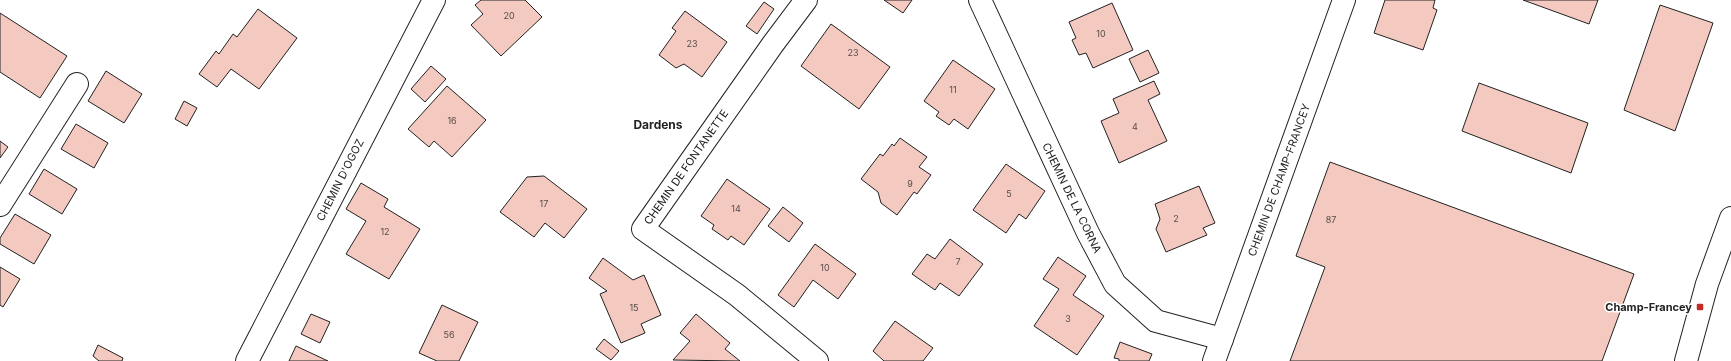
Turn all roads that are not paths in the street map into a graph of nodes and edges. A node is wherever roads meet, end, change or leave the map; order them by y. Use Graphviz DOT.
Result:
graph roads {
  1 [pos="434,0"];
  2 [pos="806,0"];
  3 [pos="980,0"];
  4 [pos="1344,0"];
  5 [pos="77,84"];
  6 [pos="0,205"];
  7 [pos="1731,218"];
  8 [pos="1222,338"];
  9 [pos="247,361"];
  10 [pos="817,361"];
  11 [pos="1214,361"];
  12 [pos="1686,361"];
  1 -- 9 [label="street, CHEMIN D'OGOZ"];
  2 -- 10 [label="street, CHEMIN DE FONTANETTE"];
  3 -- 8 [label="street, CHEMIN DE LA CORNA"];
  4 -- 8 [label="street, CHEMIN DE CHAMP-FRANCEY"];
  5 -- 6 [label="street"];
  7 -- 12 [label="street"];
  8 -- 11 [label="street, CHEMIN DE CHAMP-FRANCEY"];
}
